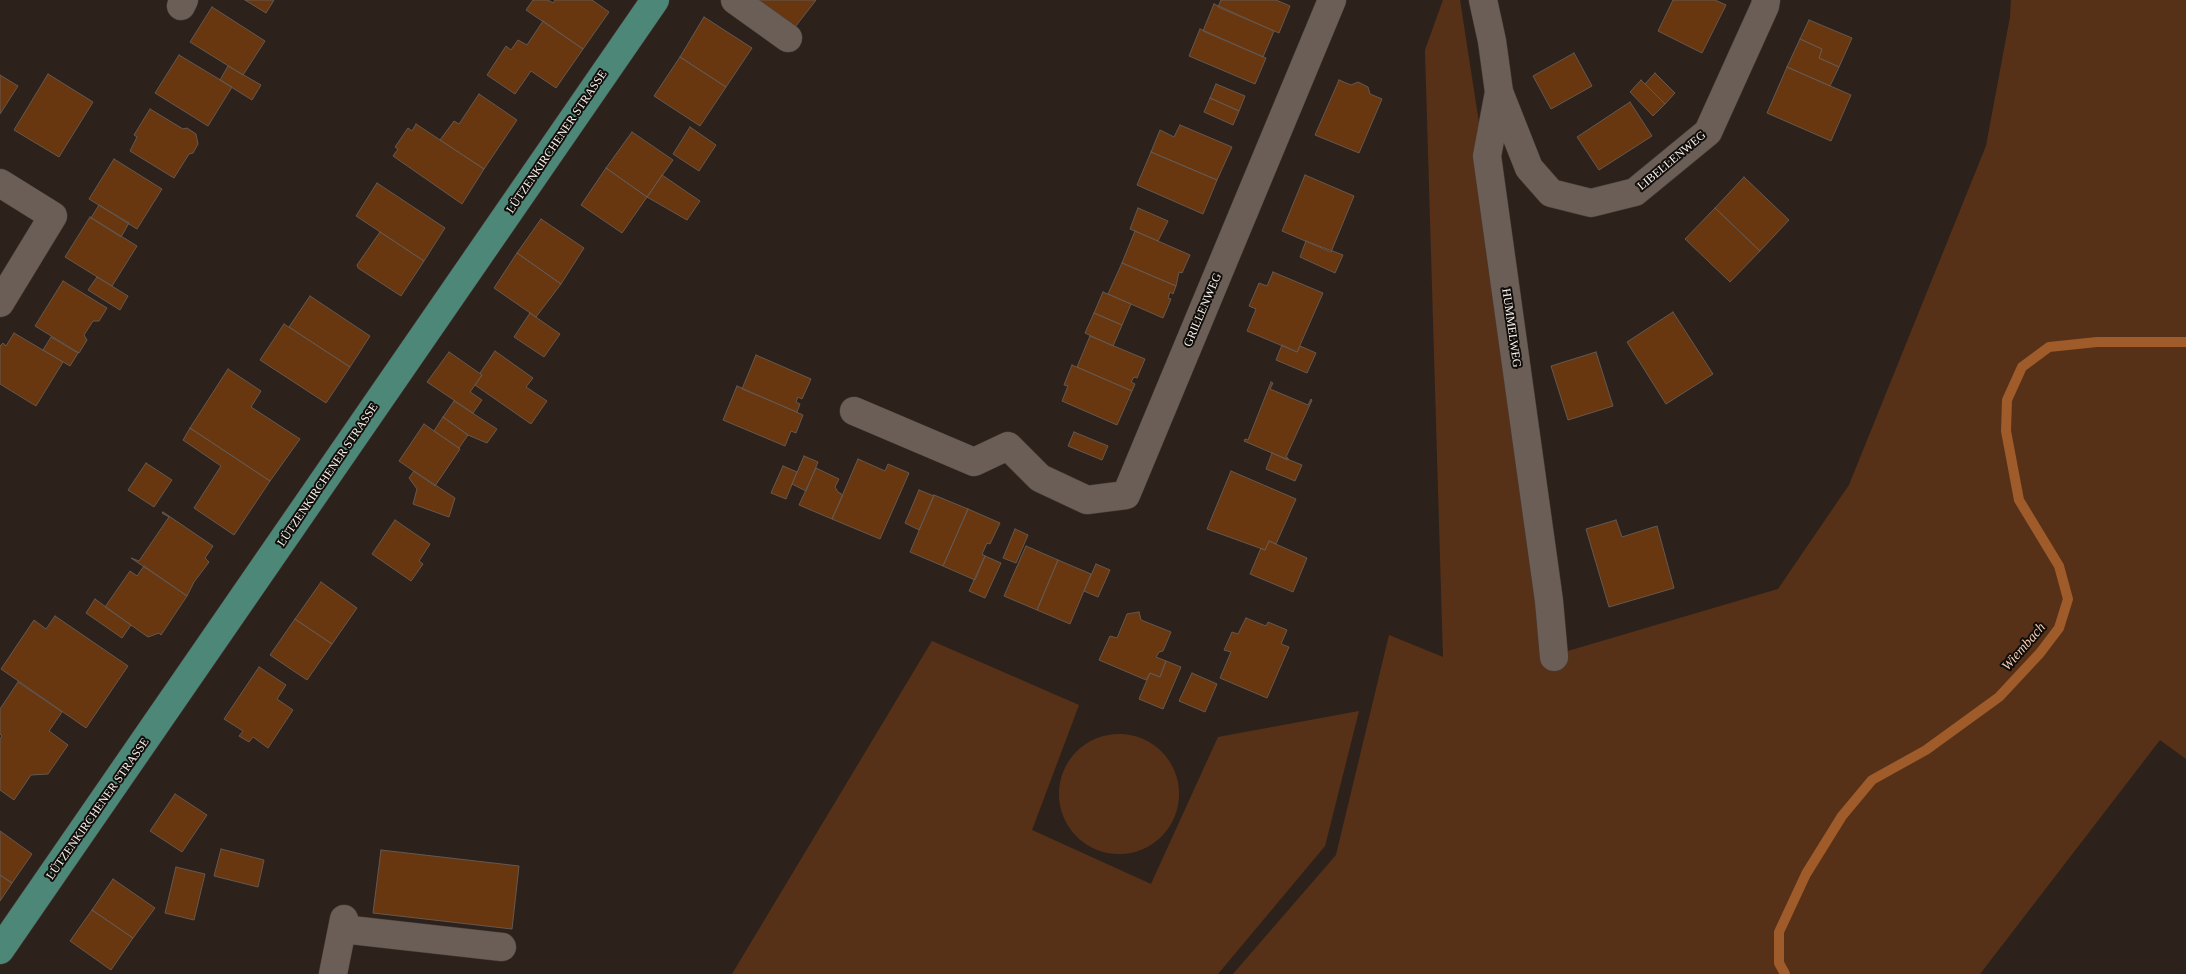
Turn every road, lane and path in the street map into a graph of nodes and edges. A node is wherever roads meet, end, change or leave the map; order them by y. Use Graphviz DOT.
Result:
graph roads {
  1 [pos="655,0"];
  2 [pos="735,0"];
  3 [pos="1332,0"];
  4 [pos="1483,0"];
  5 [pos="1766,0"];
  6 [pos="788,38"];
  7 [pos="1499,92"];
  8 [pos="0,183"];
  9 [pos="0,303"];
  10 [pos="854,411"];
  11 [pos="1554,657"];
  12 [pos="502,948"];
  13 [pos="0,950"];
  14 [pos="334,974"];
  1 -- 13 [label="main road, LÜTZENKIRCHENER STRASSE"];
  2 -- 6 [label="street"];
  3 -- 10 [label="street, GRILLENWEG"];
  4 -- 7 [label="street, HUMMELWEG"];
  5 -- 7 [label="street, LIBELLENWEG"];
  7 -- 11 [label="street, HUMMELWEG"];
  8 -- 9 [label="street"];
  12 -- 14 [label="street"];
}
